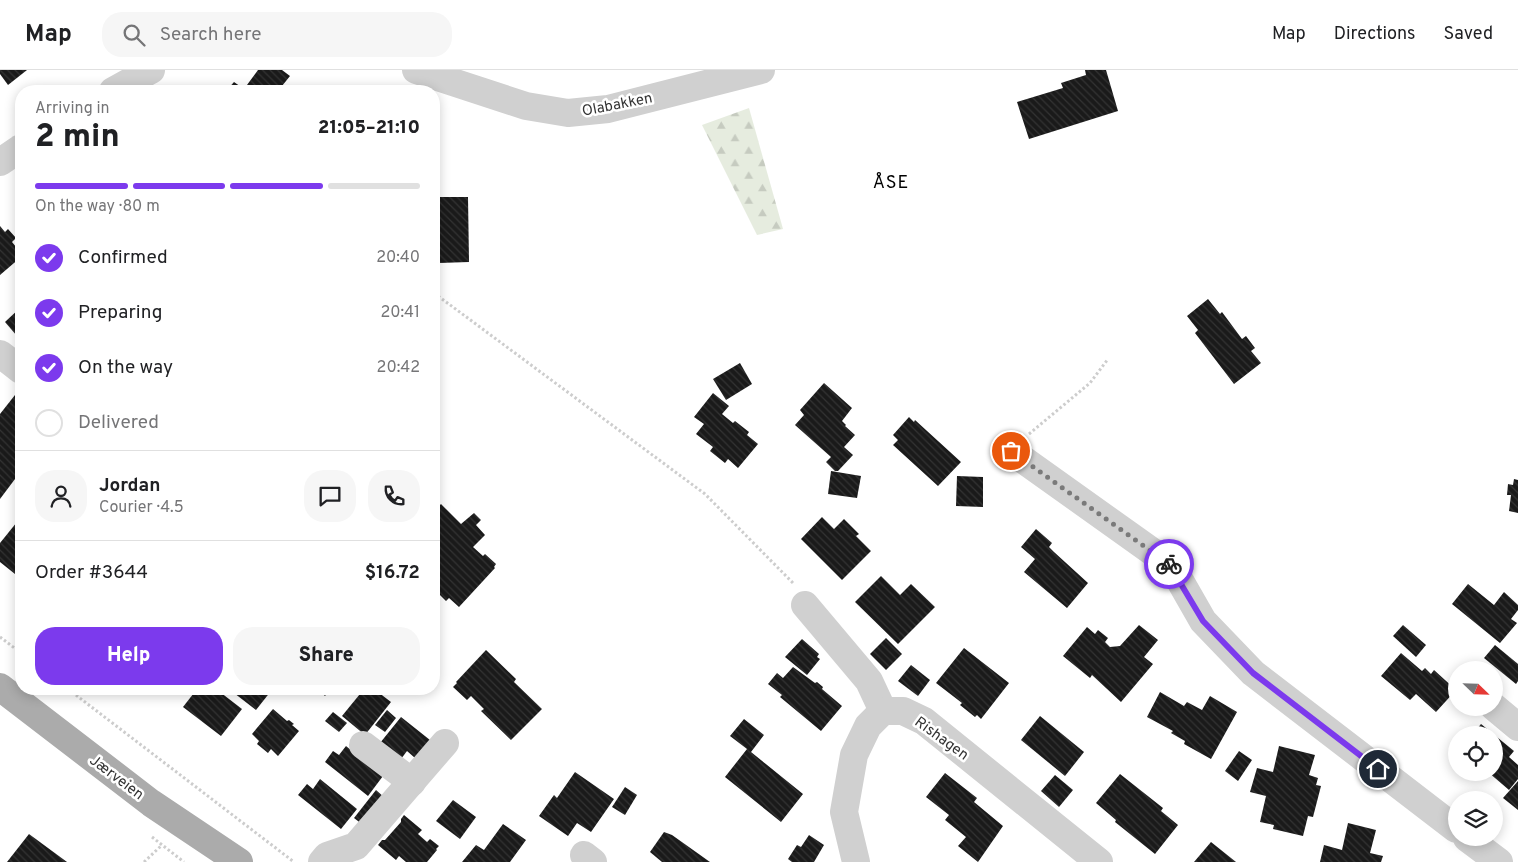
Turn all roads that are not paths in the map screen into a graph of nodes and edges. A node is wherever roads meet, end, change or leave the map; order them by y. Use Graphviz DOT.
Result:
graph roads {
  1 [pos="151,70"];
  2 [pos="416,70"];
  3 [pos="761,70"];
  4 [pos="124,85"];
  5 [pos="15,152"];
  6 [pos="0,162"];
  7 [pos="0,354"];
  8 [pos="15,365"];
  9 [pos="1011,451"];
  10 [pos="805,605"];
  11 [pos="0,666"];
  12 [pos="15,679"];
  13 [pos="0,687"];
  14 [pos="36,695"];
  15 [pos="882,711"];
  16 [pos="1503,714"];
  17 [pos="1518,726"];
  18 [pos="445,743"];
  19 [pos="364,745"];
  20 [pos="412,782"];
  21 [pos="1448,823"];
  22 [pos="1478,846"];
  23 [pos="238,862"];
  24 [pos="322,862"];
  25 [pos="856,862"];
  26 [pos="1099,862"];
  27 [pos="1499,862"];
  1 -- 4 [label="street"];
  2 -- 3 [label="street, Olabakken"];
  5 -- 6 [label="street"];
  7 -- 8 [label="street"];
  9 -- 21 [label="street"];
  10 -- 15 [label="street"];
  11 -- 12 [label="main road"];
  13 -- 23 [label="main road, Jærveien"];
  14 -- 23 [label="main road, Jærveien"];
  15 -- 25 [label="street"];
  15 -- 26 [label="street, Rishagen"];
  16 -- 17 [label="street"];
  18 -- 20 [label="street"];
  19 -- 20 [label="street"];
  20 -- 24 [label="street"];
  22 -- 27 [label="street"];
}
